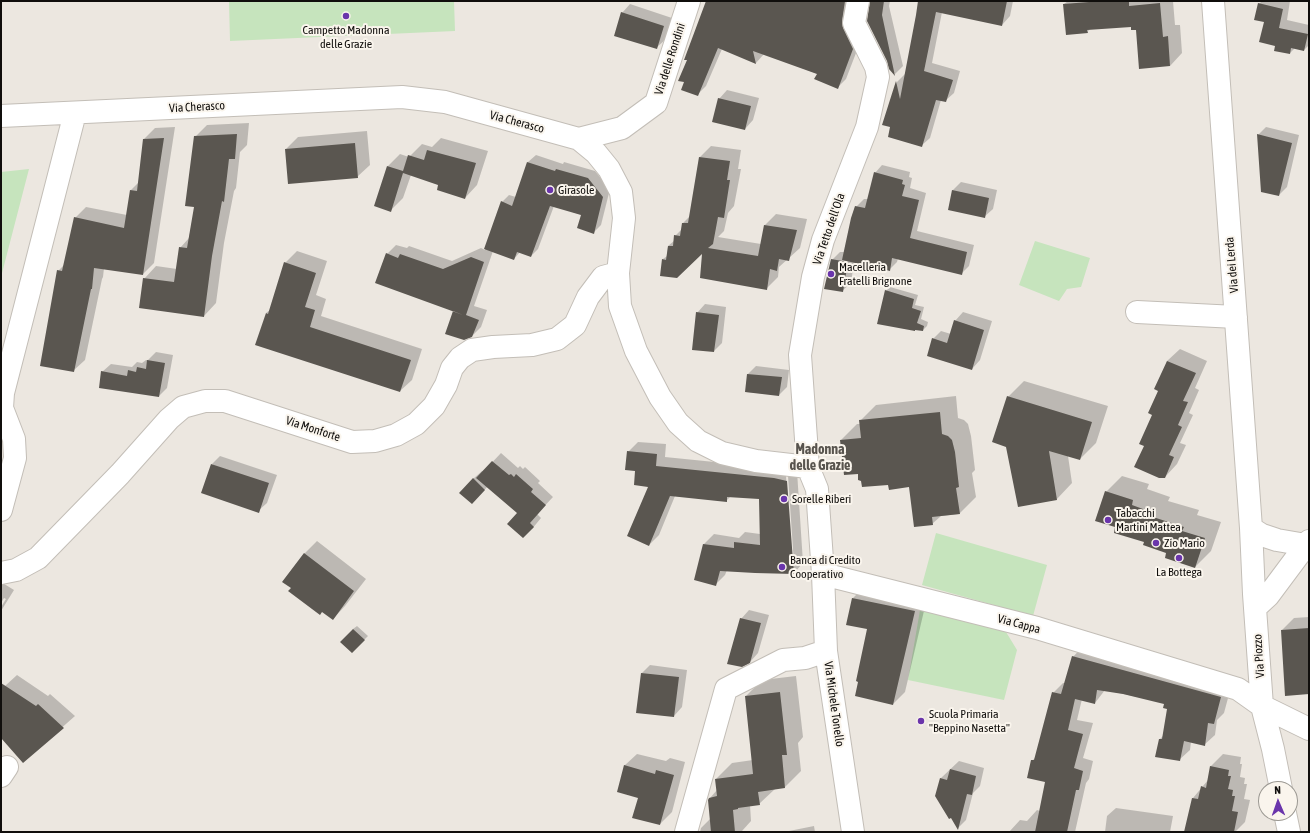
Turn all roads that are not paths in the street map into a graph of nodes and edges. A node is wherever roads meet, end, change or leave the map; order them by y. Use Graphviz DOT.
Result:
graph roads {
  1 [pos="689,1"];
  2 [pos="858,1"];
  3 [pos="1213,1"];
  4 [pos="74,113"];
  5 [pos="1,116"];
  6 [pos="579,139"];
  7 [pos="618,273"];
  8 [pos="1137,312"];
  9 [pos="1236,317"];
  10 [pos="808,467"];
  11 [pos="1,510"];
  12 [pos="1251,528"];
  13 [pos="1308,543"];
  14 [pos="1,573"];
  15 [pos="823,574"];
  16 [pos="1255,608"];
  17 [pos="826,651"];
  18 [pos="1262,706"];
  19 [pos="1309,729"];
  20 [pos="1279,781"];
  21 [pos="1287,821"];
  22 [pos="686,832"];
  23 [pos="853,832"];
  24 [pos="1289,832"];
  1 -- 6 [label="street, Via delle Rondini"];
  2 -- 10 [label="street, Via Tetto dell'Ola"];
  3 -- 9 [label="street, Via dei Lerda"];
  4 -- 5 [label="street, Via Cherasco"];
  4 -- 6 [label="street, Via Cherasco"];
  4 -- 11 [label="street"];
  6 -- 7 [label="street, Via Cherasco"];
  7 -- 10 [label="street, Via Cherasco"];
  7 -- 14 [label="street, Via Monforte"];
  8 -- 9 [label="street"];
  9 -- 12 [label="street, Via dei Lerda"];
  10 -- 15 [label="street"];
  12 -- 13 [label="street"];
  12 -- 16 [label="street, Via dei Lerda"];
  13 -- 16 [label="street"];
  15 -- 17 [label="street, Via Michele Tonello"];
  15 -- 18 [label="street, Via Cappa"];
  16 -- 18 [label="street, Via Piozzo"];
  17 -- 22 [label="street"];
  17 -- 23 [label="street, Via Michele Tonello"];
  18 -- 19 [label="street, Via Cappa"];
  18 -- 20 [label="street, Via Piozzo"];
  21 -- 24 [label="street"];
}
